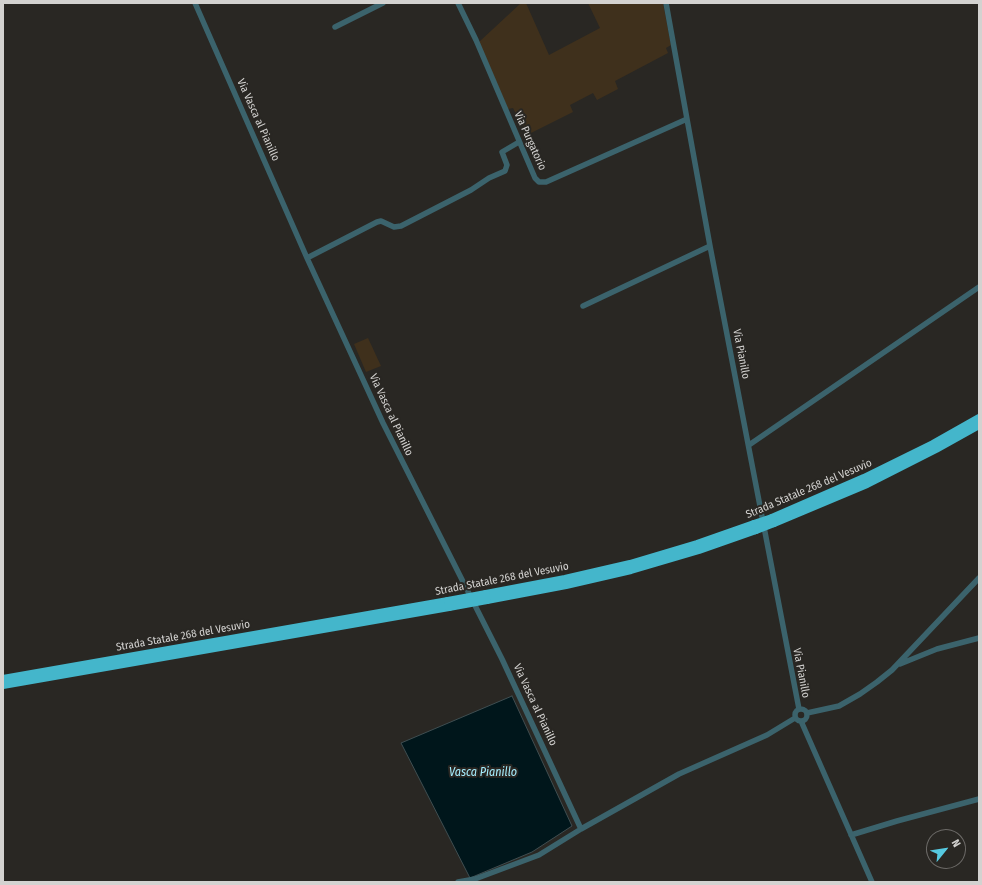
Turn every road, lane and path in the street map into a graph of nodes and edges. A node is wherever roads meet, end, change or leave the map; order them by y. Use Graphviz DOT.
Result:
graph roads {
  1 [pos="196,3"];
  2 [pos="384,3"];
  3 [pos="458,3"];
  4 [pos="666,3"];
  5 [pos="334,27"];
  6 [pos="687,119"];
  7 [pos="519,142"];
  8 [pos="710,246"];
  9 [pos="307,258"];
  10 [pos="979,288"];
  11 [pos="583,306"];
  12 [pos="979,418"];
  13 [pos="979,425"];
  14 [pos="748,445"];
  15 [pos="774,520"];
  16 [pos="979,578"];
  17 [pos="979,638"];
  18 [pos="102,665"];
  19 [pos="898,665"];
  20 [pos="3,679"];
  21 [pos="3,685"];
  22 [pos="799,709"];
  23 [pos="807,713"];
  24 [pos="795,718"];
  25 [pos="801,721"];
  26 [pos="979,799"];
  27 [pos="581,829"];
  28 [pos="851,836"];
  29 [pos="475,881"];
  30 [pos="458,882"];
  31 [pos="872,882"];
  1 -- 9 [label="street, Via Vasca al Pianillo"];
  2 -- 5 [label="street"];
  3 -- 7 [label="street, Via Purgatorio"];
  4 -- 6 [label="street, Via Pianillo"];
  6 -- 7 [label="street, Via Purgatorio"];
  6 -- 8 [label="street, Via Pianillo"];
  7 -- 9 [label="street"];
  8 -- 11 [label="street"];
  8 -- 14 [label="street, Via Pianillo"];
  9 -- 27 [label="street, Via Vasca al Pianillo"];
  10 -- 14 [label="street"];
  12 -- 15 [label="highway, Strada Statale 268 del Vesuvio"];
  13 -- 15 [label="highway, Strada Statale 268 del Vesuvio"];
  14 -- 22 [label="street, Via Pianillo"];
  15 -- 18 [label="highway, Strada Statale 268 del Vesuvio, bridge"];
  16 -- 19 [label="street"];
  17 -- 19 [label="street"];
  18 -- 20 [label="highway, Strada Statale 268 del Vesuvio"];
  18 -- 21 [label="highway, Strada Statale 268 del Vesuvio"];
  19 -- 23 [label="street"];
  22 -- 23 [label="street"];
  22 -- 24 [label="street"];
  23 -- 25 [label="street"];
  24 -- 25 [label="street"];
  24 -- 27 [label="street"];
  25 -- 28 [label="street"];
  26 -- 28 [label="street"];
  27 -- 29 [label="street"];
  28 -- 31 [label="street"];
  29 -- 30 [label="street"];
}
